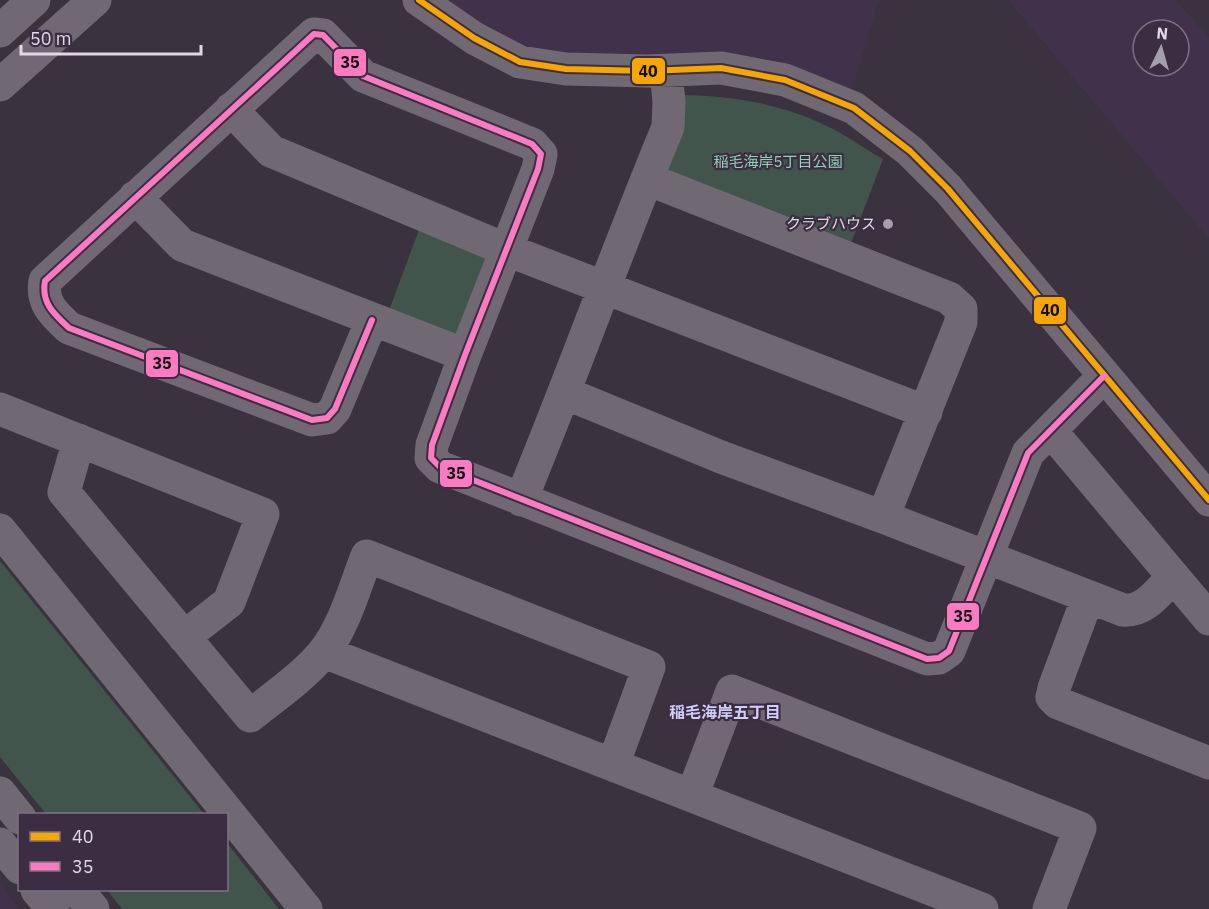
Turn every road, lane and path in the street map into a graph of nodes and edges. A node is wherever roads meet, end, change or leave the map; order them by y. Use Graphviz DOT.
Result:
graph roads {
  1 [pos="95,0"];
  2 [pos="419,0"];
  3 [pos="666,71"];
  4 [pos="0,85"];
  5 [pos="231,109"];
  6 [pos="647,179"];
  7 [pos="135,197"];
  8 [pos="507,250"];
  9 [pos="605,286"];
  10 [pos="372,320"];
  11 [pos="465,356"];
  12 [pos="1104,376"];
  13 [pos="565,393"];
  14 [pos="0,409"];
  15 [pos="926,412"];
  16 [pos="1051,431"];
  17 [pos="79,440"];
  18 [pos="521,500"];
  19 [pos="1209,500"];
  20 [pos="883,517"];
  21 [pos="0,530"];
  22 [pos="987,558"];
  23 [pos="1173,577"];
  24 [pos="1088,597"];
  25 [pos="1209,620"];
  26 [pos="184,637"];
  27 [pos="324,652"];
  28 [pos="1209,763"];
  29 [pos="613,765"];
  30 [pos="0,794"];
  31 [pos="692,795"];
  32 [pos="18,816"];
  33 [pos="0,843"];
  34 [pos="18,866"];
  35 [pos="38,891"];
  36 [pos="78,891"];
  37 [pos="53,909"];
  38 [pos="93,909"];
  39 [pos="306,909"];
  40 [pos="982,909"];
  41 [pos="1049,909"];
  1 -- 4 [label="street"];
  2 -- 3 [label="street"];
  3 -- 6 [label="street"];
  3 -- 12 [label="street"];
  5 -- 7 [label="street"];
  5 -- 8 [label="street"];
  5 -- 8 [label="street"];
  6 -- 9 [label="street"];
  6 -- 15 [label="street"];
  7 -- 10 [label="street"];
  7 -- 10 [label="street"];
  8 -- 9 [label="street"];
  8 -- 11 [label="street"];
  9 -- 13 [label="street"];
  9 -- 15 [label="street"];
  10 -- 11 [label="street"];
  11 -- 18 [label="street"];
  12 -- 16 [label="street"];
  12 -- 19 [label="street"];
  13 -- 18 [label="street"];
  13 -- 20 [label="street"];
  14 -- 17 [label="street"];
  15 -- 20 [label="street"];
  16 -- 22 [label="street"];
  16 -- 23 [label="street"];
  17 -- 26 [label="street"];
  17 -- 26 [label="street"];
  18 -- 22 [label="street"];
  20 -- 22 [label="street"];
  21 -- 39 [label="street"];
  22 -- 24 [label="street"];
  23 -- 24 [label="street"];
  23 -- 25 [label="street"];
  24 -- 28 [label="street"];
  26 -- 27 [label="street"];
  27 -- 29 [label="street"];
  27 -- 29 [label="street"];
  29 -- 31 [label="street"];
  30 -- 32 [label="street"];
  31 -- 40 [label="street"];
  31 -- 41 [label="street"];
  33 -- 34 [label="street"];
  35 -- 37 [label="street"];
  36 -- 38 [label="street"];
}
